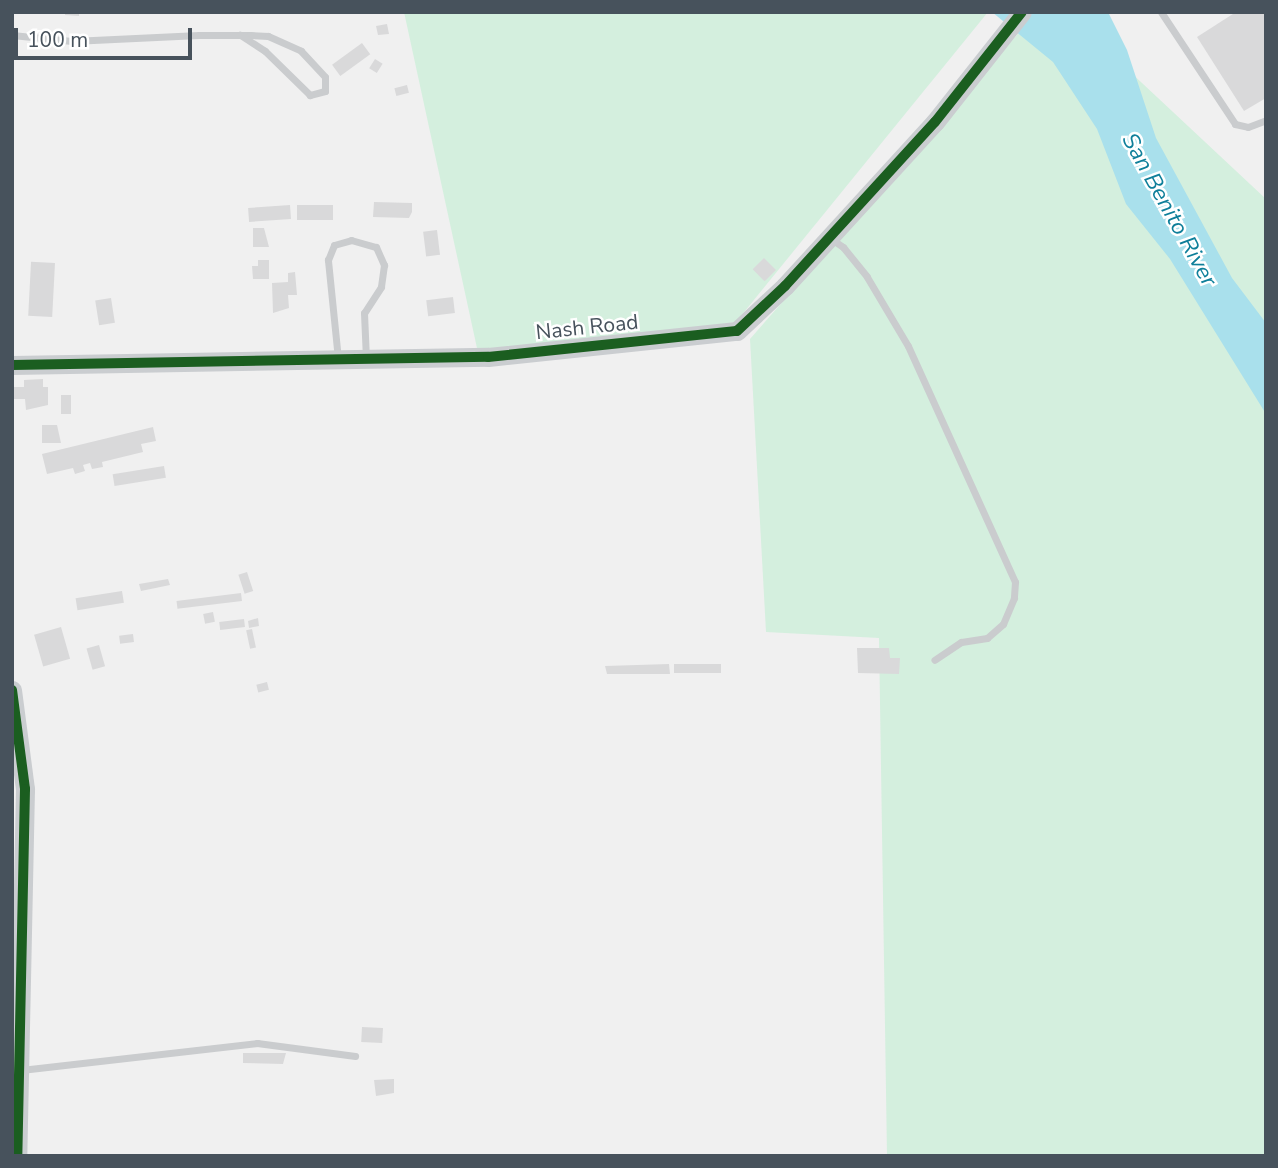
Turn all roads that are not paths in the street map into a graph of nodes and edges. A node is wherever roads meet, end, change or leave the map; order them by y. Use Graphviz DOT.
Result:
graph roads {
  1 [pos="1022,12"];
  2 [pos="1161,12"];
  3 [pos="12,35"];
  4 [pos="240,35"];
  5 [pos="1266,120"];
  6 [pos="829,238"];
  7 [pos="338,359"];
  8 [pos="366,359"];
  9 [pos="12,365"];
  10 [pos="934,660"];
  11 [pos="12,690"];
  12 [pos="355,1056"];
  13 [pos="20,1070"];
  14 [pos="17,1156"];
  1 -- 6 [label="street, Nash Road"];
  2 -- 5 [label="lane"];
  3 -- 4 [label="lane"];
  4 -- 4 [label="lane"];
  6 -- 8 [label="street, Nash Road"];
  6 -- 10 [label="lane"];
  7 -- 8 [label="street, Nash Road"];
  7 -- 8 [label="lane"];
  7 -- 9 [label="street, Nash Road"];
  11 -- 13 [label="street"];
  12 -- 13 [label="lane"];
  13 -- 14 [label="street"];
}
